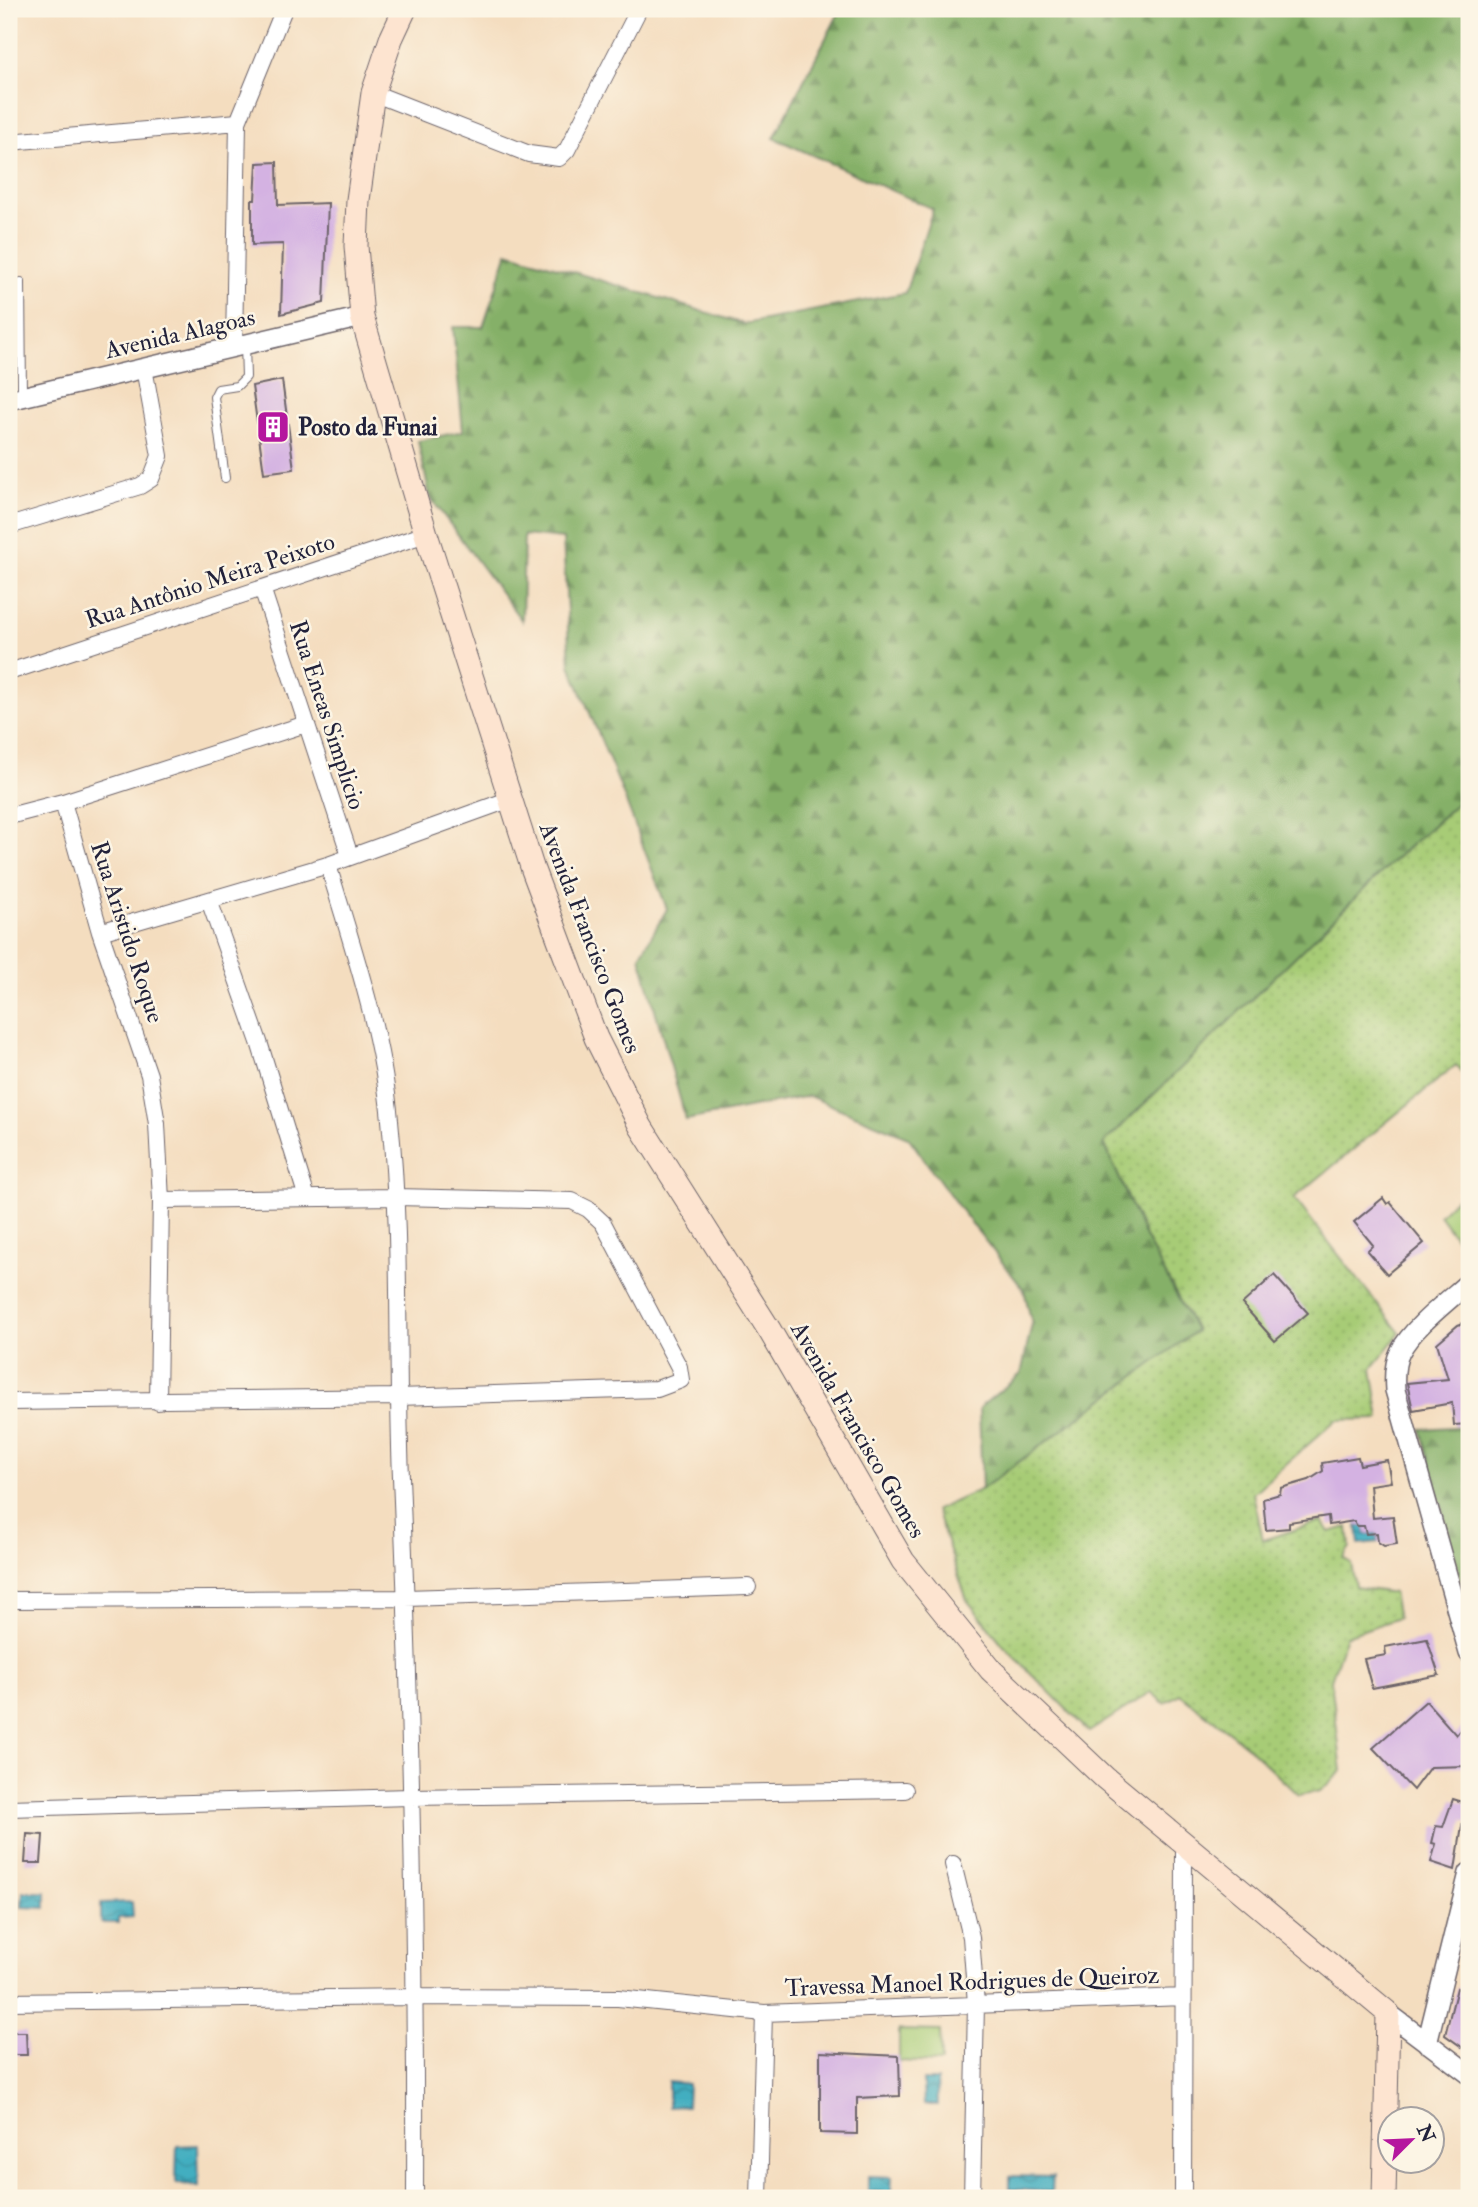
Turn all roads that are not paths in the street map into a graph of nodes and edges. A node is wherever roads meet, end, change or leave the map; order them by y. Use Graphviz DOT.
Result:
graph roads {
  1 [pos="284,9"];
  2 [pos="405,9"];
  3 [pos="639,9"];
  4 [pos="373,93"];
  5 [pos="238,122"];
  6 [pos="9,142"];
  7 [pos="21,282"];
  8 [pos="362,317"];
  9 [pos="239,344"];
  10 [pos="144,368"];
  11 [pos="15,398"];
  12 [pos="225,478"];
  13 [pos="9,526"];
  14 [pos="426,534"];
  15 [pos="262,588"];
  16 [pos="9,672"];
  17 [pos="306,724"];
  18 [pos="511,799"];
  19 [pos="63,802"];
  20 [pos="9,816"];
  21 [pos="350,856"];
  22 [pos="328,865"];
  23 [pos="209,900"];
  24 [pos="100,932"];
  25 [pos="396,1197"];
  26 [pos="307,1198"];
  27 [pos="161,1200"];
  28 [pos="1469,1282"];
  29 [pos="398,1397"];
  30 [pos="9,1402"];
  31 [pos="158,1402"];
  32 [pos="748,1587"];
  33 [pos="406,1598"];
  34 [pos="9,1600"];
  35 [pos="1469,1653"];
  36 [pos="905,1790"];
  37 [pos="411,1797"];
  38 [pos="9,1808"];
  39 [pos="1184,1846"];
  40 [pos="953,1864"];
  41 [pos="1469,1873"];
  42 [pos="416,1997"];
  43 [pos="1183,1997"];
  44 [pos="9,2002"];
  45 [pos="976,2004"];
  46 [pos="1388,2013"];
  47 [pos="764,2014"];
  48 [pos="1427,2043"];
  49 [pos="1469,2074"];
  50 [pos="415,2198"];
  51 [pos="759,2198"];
  52 [pos="972,2198"];
  53 [pos="1183,2198"];
  54 [pos="1384,2198"];
  1 -- 5 [label="street"];
  2 -- 4 [label="main road, Avenida Francisco Gomes"];
  3 -- 4 [label="street"];
  4 -- 8 [label="main road, Avenida Francisco Gomes"];
  5 -- 6 [label="street"];
  5 -- 9 [label="street"];
  7 -- 11 [label="lane"];
  8 -- 9 [label="street, Avenida Alagoas"];
  8 -- 14 [label="main road, Avenida Francisco Gomes"];
  9 -- 10 [label="street, Avenida Alagoas"];
  9 -- 12 [label="lane"];
  10 -- 11 [label="street, Avenida Alagoas"];
  10 -- 13 [label="street"];
  14 -- 15 [label="street, Rua Antônio Meira Peixoto"];
  14 -- 18 [label="main road, Avenida Francisco Gomes"];
  15 -- 16 [label="street, Rua Antônio Meira Peixoto"];
  15 -- 17 [label="street, Rua Eneas Simplicio"];
  17 -- 19 [label="street"];
  17 -- 21 [label="street, Rua Eneas Simplicio"];
  18 -- 21 [label="street"];
  18 -- 39 [label="main road, Avenida Francisco Gomes"];
  19 -- 20 [label="street"];
  19 -- 24 [label="street, Rua Aristido Roque"];
  21 -- 22 [label="street"];
  22 -- 23 [label="street"];
  22 -- 25 [label="street"];
  23 -- 24 [label="street"];
  23 -- 26 [label="street"];
  24 -- 27 [label="street, Rua Aristido Roque"];
  25 -- 26 [label="street"];
  25 -- 29 [label="street"];
  25 -- 29 [label="street"];
  26 -- 27 [label="street"];
  27 -- 31 [label="street, Rua Aristido Roque"];
  28 -- 35 [label="street"];
  29 -- 31 [label="street"];
  29 -- 33 [label="street"];
  30 -- 31 [label="street"];
  32 -- 33 [label="street"];
  33 -- 34 [label="street"];
  33 -- 37 [label="street"];
  36 -- 37 [label="street"];
  37 -- 38 [label="street"];
  37 -- 42 [label="street"];
  39 -- 43 [label="street"];
  39 -- 46 [label="main road, Avenida Francisco Gomes"];
  40 -- 45 [label="street"];
  41 -- 48 [label="street"];
  42 -- 44 [label="street, Travessa Manoel Rodrigues de Queiroz"];
  42 -- 47 [label="street, Travessa Manoel Rodrigues de Queiroz"];
  42 -- 50 [label="street"];
  43 -- 45 [label="street, Travessa Manoel Rodrigues de Queiroz"];
  43 -- 53 [label="street"];
  45 -- 47 [label="street, Travessa Manoel Rodrigues de Queiroz"];
  45 -- 52 [label="street"];
  46 -- 48 [label="street"];
  46 -- 54 [label="main road"];
  47 -- 51 [label="street"];
  48 -- 49 [label="street"];
}
